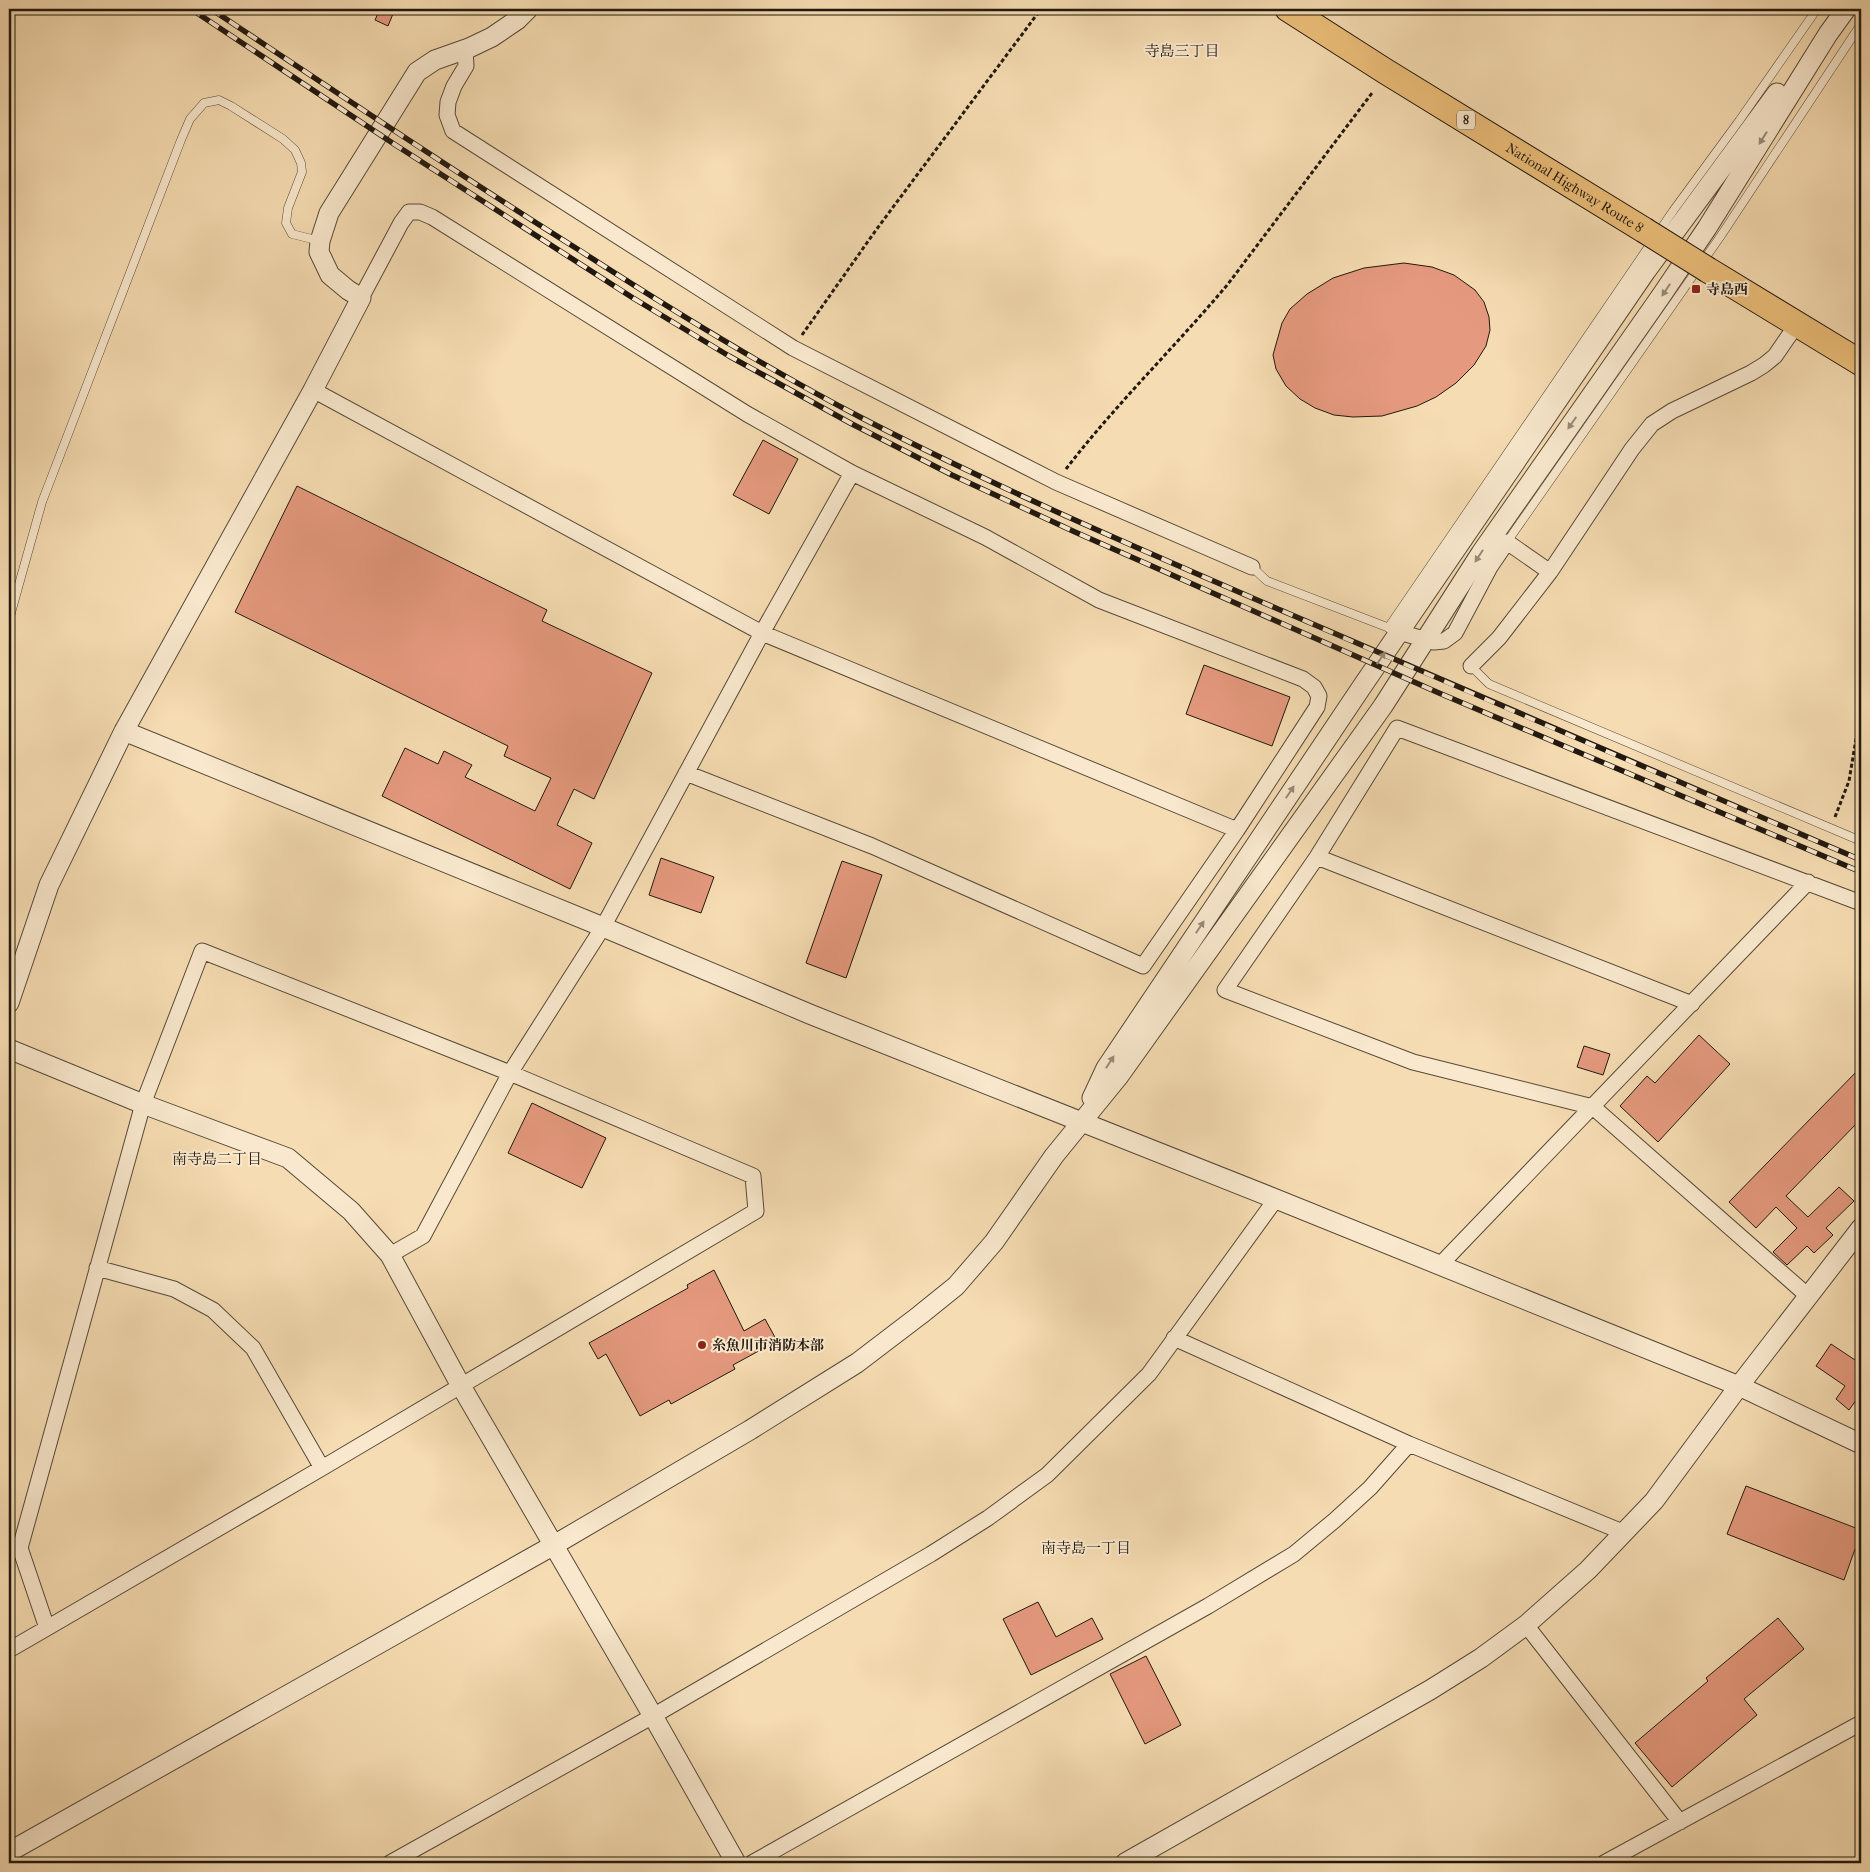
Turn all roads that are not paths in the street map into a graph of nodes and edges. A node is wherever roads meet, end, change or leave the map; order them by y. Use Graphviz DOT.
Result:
graph roads {
  1 [pos="528,9"];
  2 [pos="1288,9"];
  3 [pos="1817,9"];
  4 [pos="1834,9"];
  5 [pos="1846,9"];
  6 [pos="1861,24"];
  7 [pos="465,50"];
  8 [pos="320,241"];
  9 [pos="361,298"];
  10 [pos="1797,324"];
  11 [pos="1861,363"];
  12 [pos="313,390"];
  13 [pos="852,474"];
  14 [pos="1507,542"];
  15 [pos="1252,567"];
  16 [pos="1550,572"];
  17 [pos="9,620"];
  18 [pos="1393,630"];
  19 [pos="762,633"];
  20 [pos="1425,640"];
  21 [pos="1471,666"];
  22 [pos="124,731"];
  23 [pos="686,773"];
  24 [pos="1237,830"];
  25 [pos="1861,842"];
  26 [pos="1317,856"];
  27 [pos="1808,882"];
  28 [pos="1861,903"];
  29 [pos="603,927"];
  30 [pos="9,1003"];
  31 [pos="1692,1004"];
  32 [pos="9,1049"];
  33 [pos="510,1073"];
  34 [pos="143,1104"];
  35 [pos="1593,1107"];
  36 [pos="1080,1122"];
  37 [pos="1276,1199"];
  38 [pos="1861,1228"];
  39 [pos="390,1255"];
  40 [pos="1440,1265"];
  41 [pos="97,1268"];
  42 [pos="1808,1296"];
  43 [pos="1174,1338"];
  44 [pos="460,1386"];
  45 [pos="1739,1386"];
  46 [pos="1409,1444"];
  47 [pos="1861,1444"];
  48 [pos="322,1468"];
  49 [pos="1625,1533"];
  50 [pos="554,1545"];
  51 [pos="1526,1626"];
  52 [pos="47,1628"];
  53 [pos="9,1650"];
  54 [pos="653,1716"];
  55 [pos="1861,1722"];
  56 [pos="1680,1822"];
  57 [pos="9,1852"];
  58 [pos="390,1863"];
  59 [pos="736,1863"];
  60 [pos="752,1863"];
  61 [pos="1125,1863"];
  62 [pos="1604,1863"];
  1 -- 7 [label="street"];
  2 -- 10 [label="highway, National Highway Route 8 / 8, bridge"];
  3 -- 18 [label="lane"];
  4 -- 18 [label="street"];
  5 -- 20 [label="street, one-way"];
  6 -- 14 [label="lane"];
  7 -- 8 [label="street"];
  7 -- 15 [label="street"];
  8 -- 9 [label="street"];
  8 -- 17 [label="lane"];
  9 -- 12 [label="street"];
  9 -- 13 [label="street"];
  10 -- 11 [label="highway, National Highway Route 8 / 8"];
  10 -- 16 [label="street"];
  12 -- 19 [label="street"];
  12 -- 22 [label="street"];
  13 -- 19 [label="street"];
  13 -- 24 [label="street"];
  14 -- 16 [label="street"];
  14 -- 20 [label="street"];
  15 -- 18 [label="lane"];
  16 -- 21 [label="street"];
  18 -- 20 [label="street"];
  36 -- 18 [label="street, one-way"];
  19 -- 23 [label="street"];
  19 -- 24 [label="street"];
  20 -- 36 [label="street"];
  21 -- 25 [label="lane"];
  22 -- 29 [label="street"];
  22 -- 30 [label="street"];
  23 -- 24 [label="street"];
  23 -- 29 [label="street"];
  26 -- 27 [label="street"];
  26 -- 31 [label="street"];
  26 -- 35 [label="street"];
  27 -- 28 [label="street"];
  27 -- 31 [label="street"];
  29 -- 33 [label="street"];
  29 -- 36 [label="street"];
  31 -- 35 [label="street"];
  32 -- 34 [label="street"];
  33 -- 34 [label="street"];
  33 -- 39 [label="street"];
  33 -- 44 [label="street"];
  34 -- 39 [label="street"];
  34 -- 41 [label="street"];
  35 -- 40 [label="street"];
  35 -- 42 [label="street"];
  36 -- 37 [label="street"];
  36 -- 50 [label="street"];
  37 -- 40 [label="street"];
  37 -- 43 [label="street"];
  38 -- 42 [label="street"];
  39 -- 44 [label="street"];
  40 -- 45 [label="street"];
  41 -- 48 [label="street"];
  41 -- 52 [label="street"];
  42 -- 45 [label="street"];
  43 -- 46 [label="street"];
  43 -- 54 [label="street"];
  44 -- 48 [label="street"];
  44 -- 50 [label="street"];
  45 -- 47 [label="street"];
  45 -- 49 [label="street"];
  46 -- 49 [label="street"];
  46 -- 60 [label="street"];
  48 -- 52 [label="street"];
  49 -- 51 [label="street"];
  50 -- 54 [label="street"];
  50 -- 57 [label="street"];
  51 -- 56 [label="street"];
  51 -- 61 [label="street"];
  52 -- 53 [label="street"];
  54 -- 58 [label="street"];
  54 -- 59 [label="street"];
  55 -- 56 [label="street"];
  56 -- 62 [label="street"];
}
